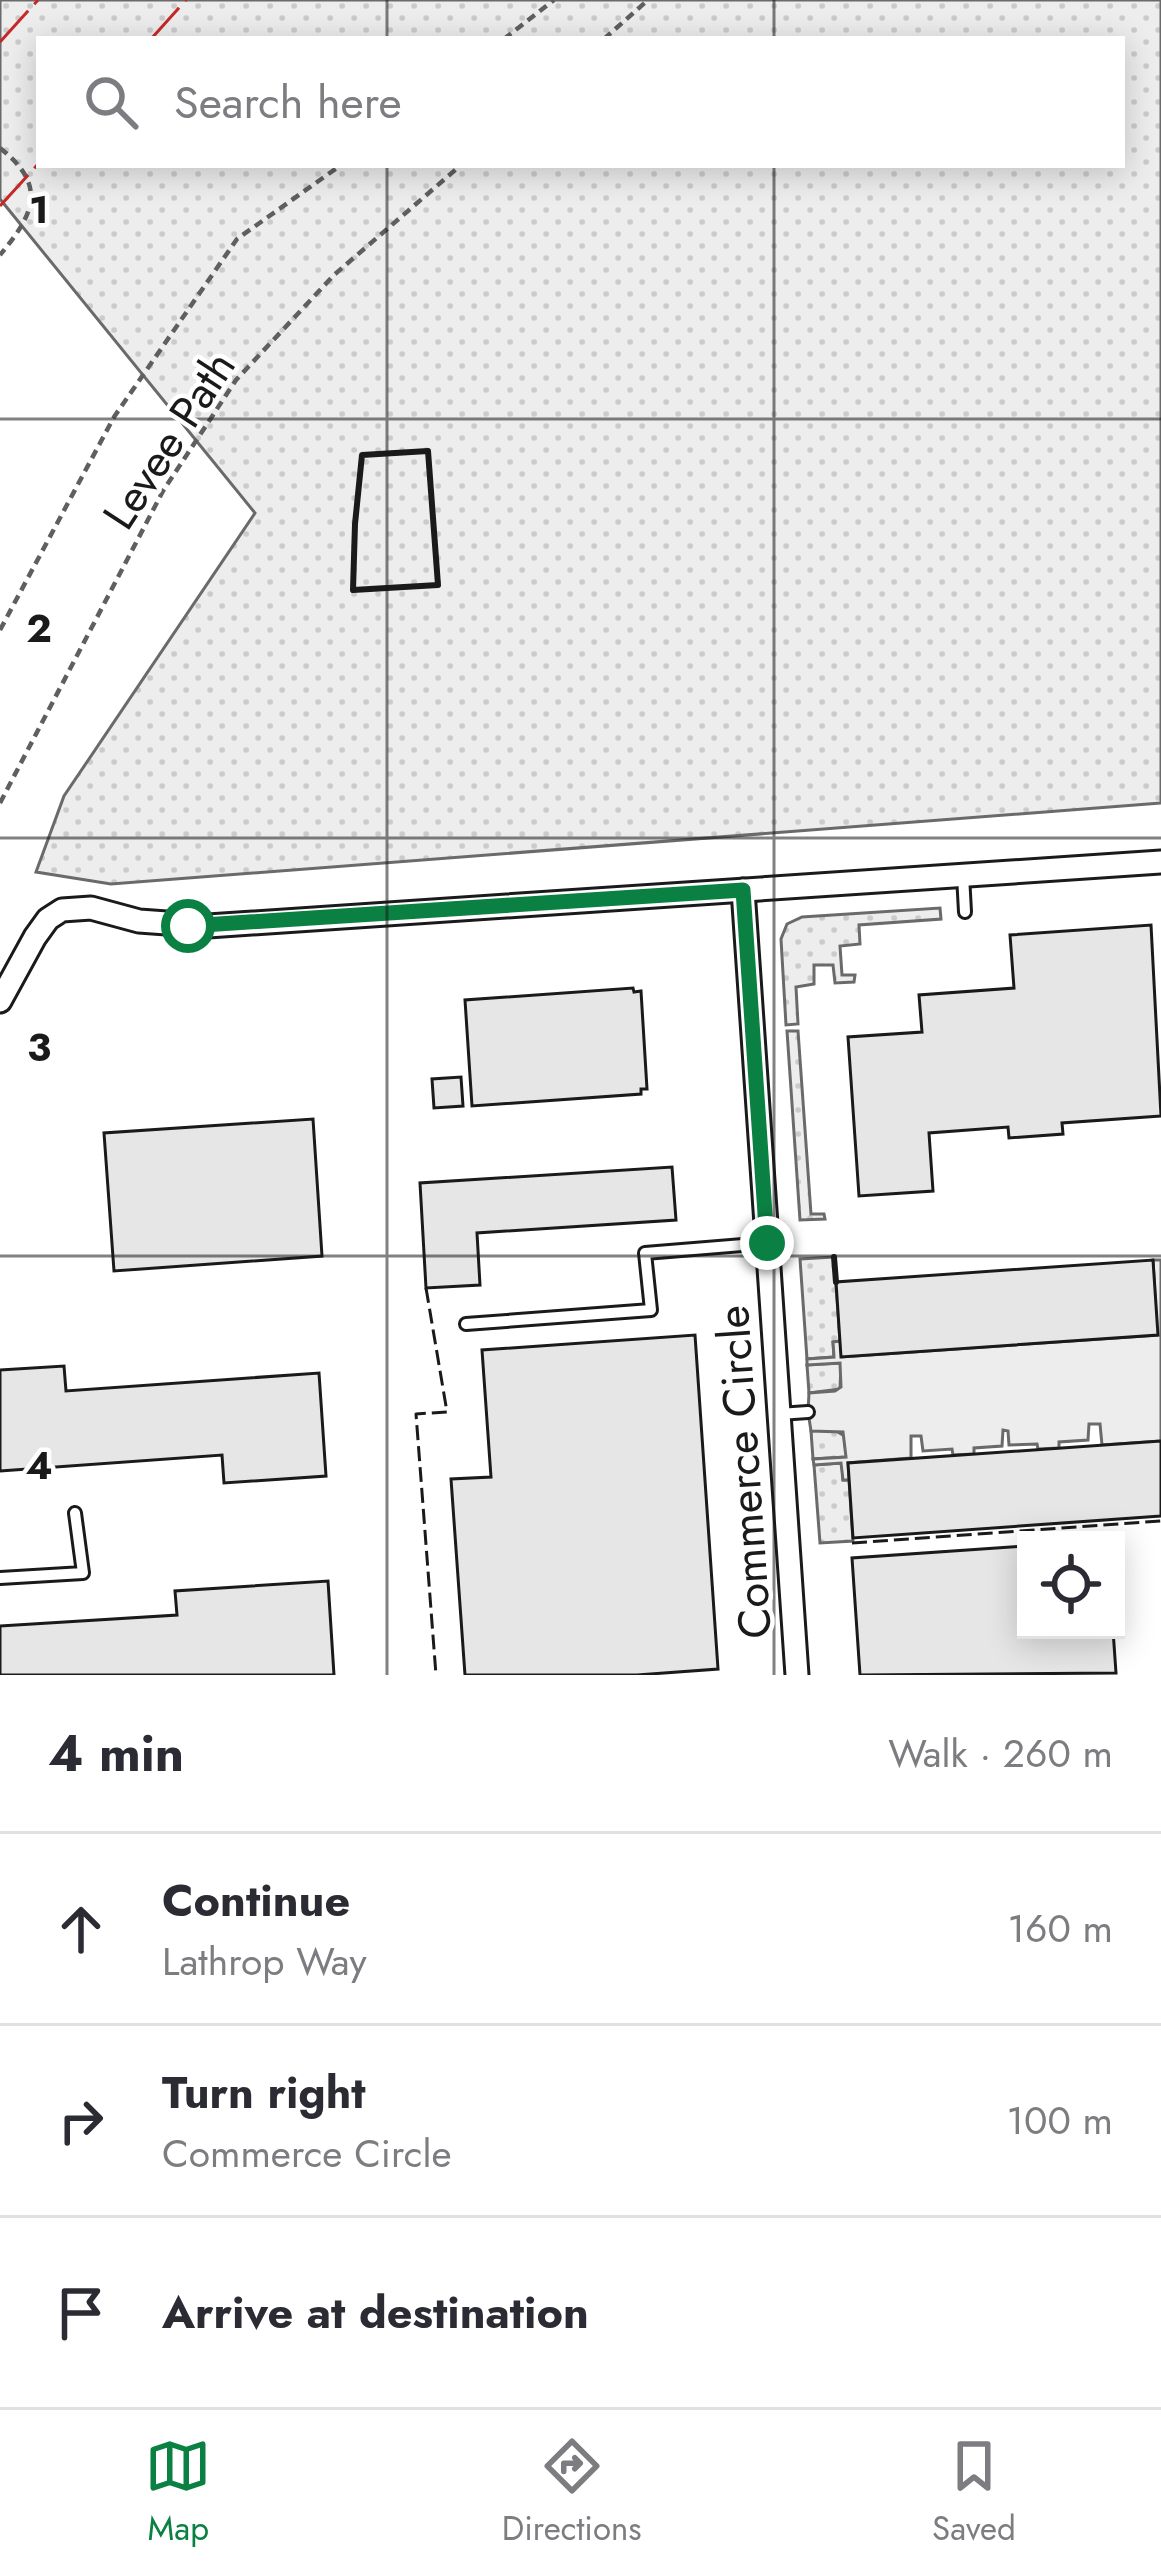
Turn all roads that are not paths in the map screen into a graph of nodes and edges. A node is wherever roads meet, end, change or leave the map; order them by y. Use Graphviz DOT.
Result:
graph roads {
  1 [pos="1161,862"];
  2 [pos="963,875"];
  3 [pos="743,890"];
  4 [pos="965,912"];
  5 [pos="0,1001"];
  6 [pos="767,1243"];
  7 [pos="466,1324"];
  8 [pos="808,1412"];
  9 [pos="779,1414"];
  10 [pos="75,1513"];
  11 [pos="0,1578"];
  12 [pos="796,1675"];
  1 -- 2 [label="street"];
  2 -- 3 [label="street"];
  2 -- 4 [label="lane"];
  3 -- 5 [label="street"];
  3 -- 6 [label="street, Commerce Circle"];
  6 -- 7 [label="lane"];
  6 -- 9 [label="street, Commerce Circle"];
  8 -- 9 [label="lane"];
  9 -- 12 [label="street, Commerce Circle"];
  10 -- 11 [label="lane"];
}
